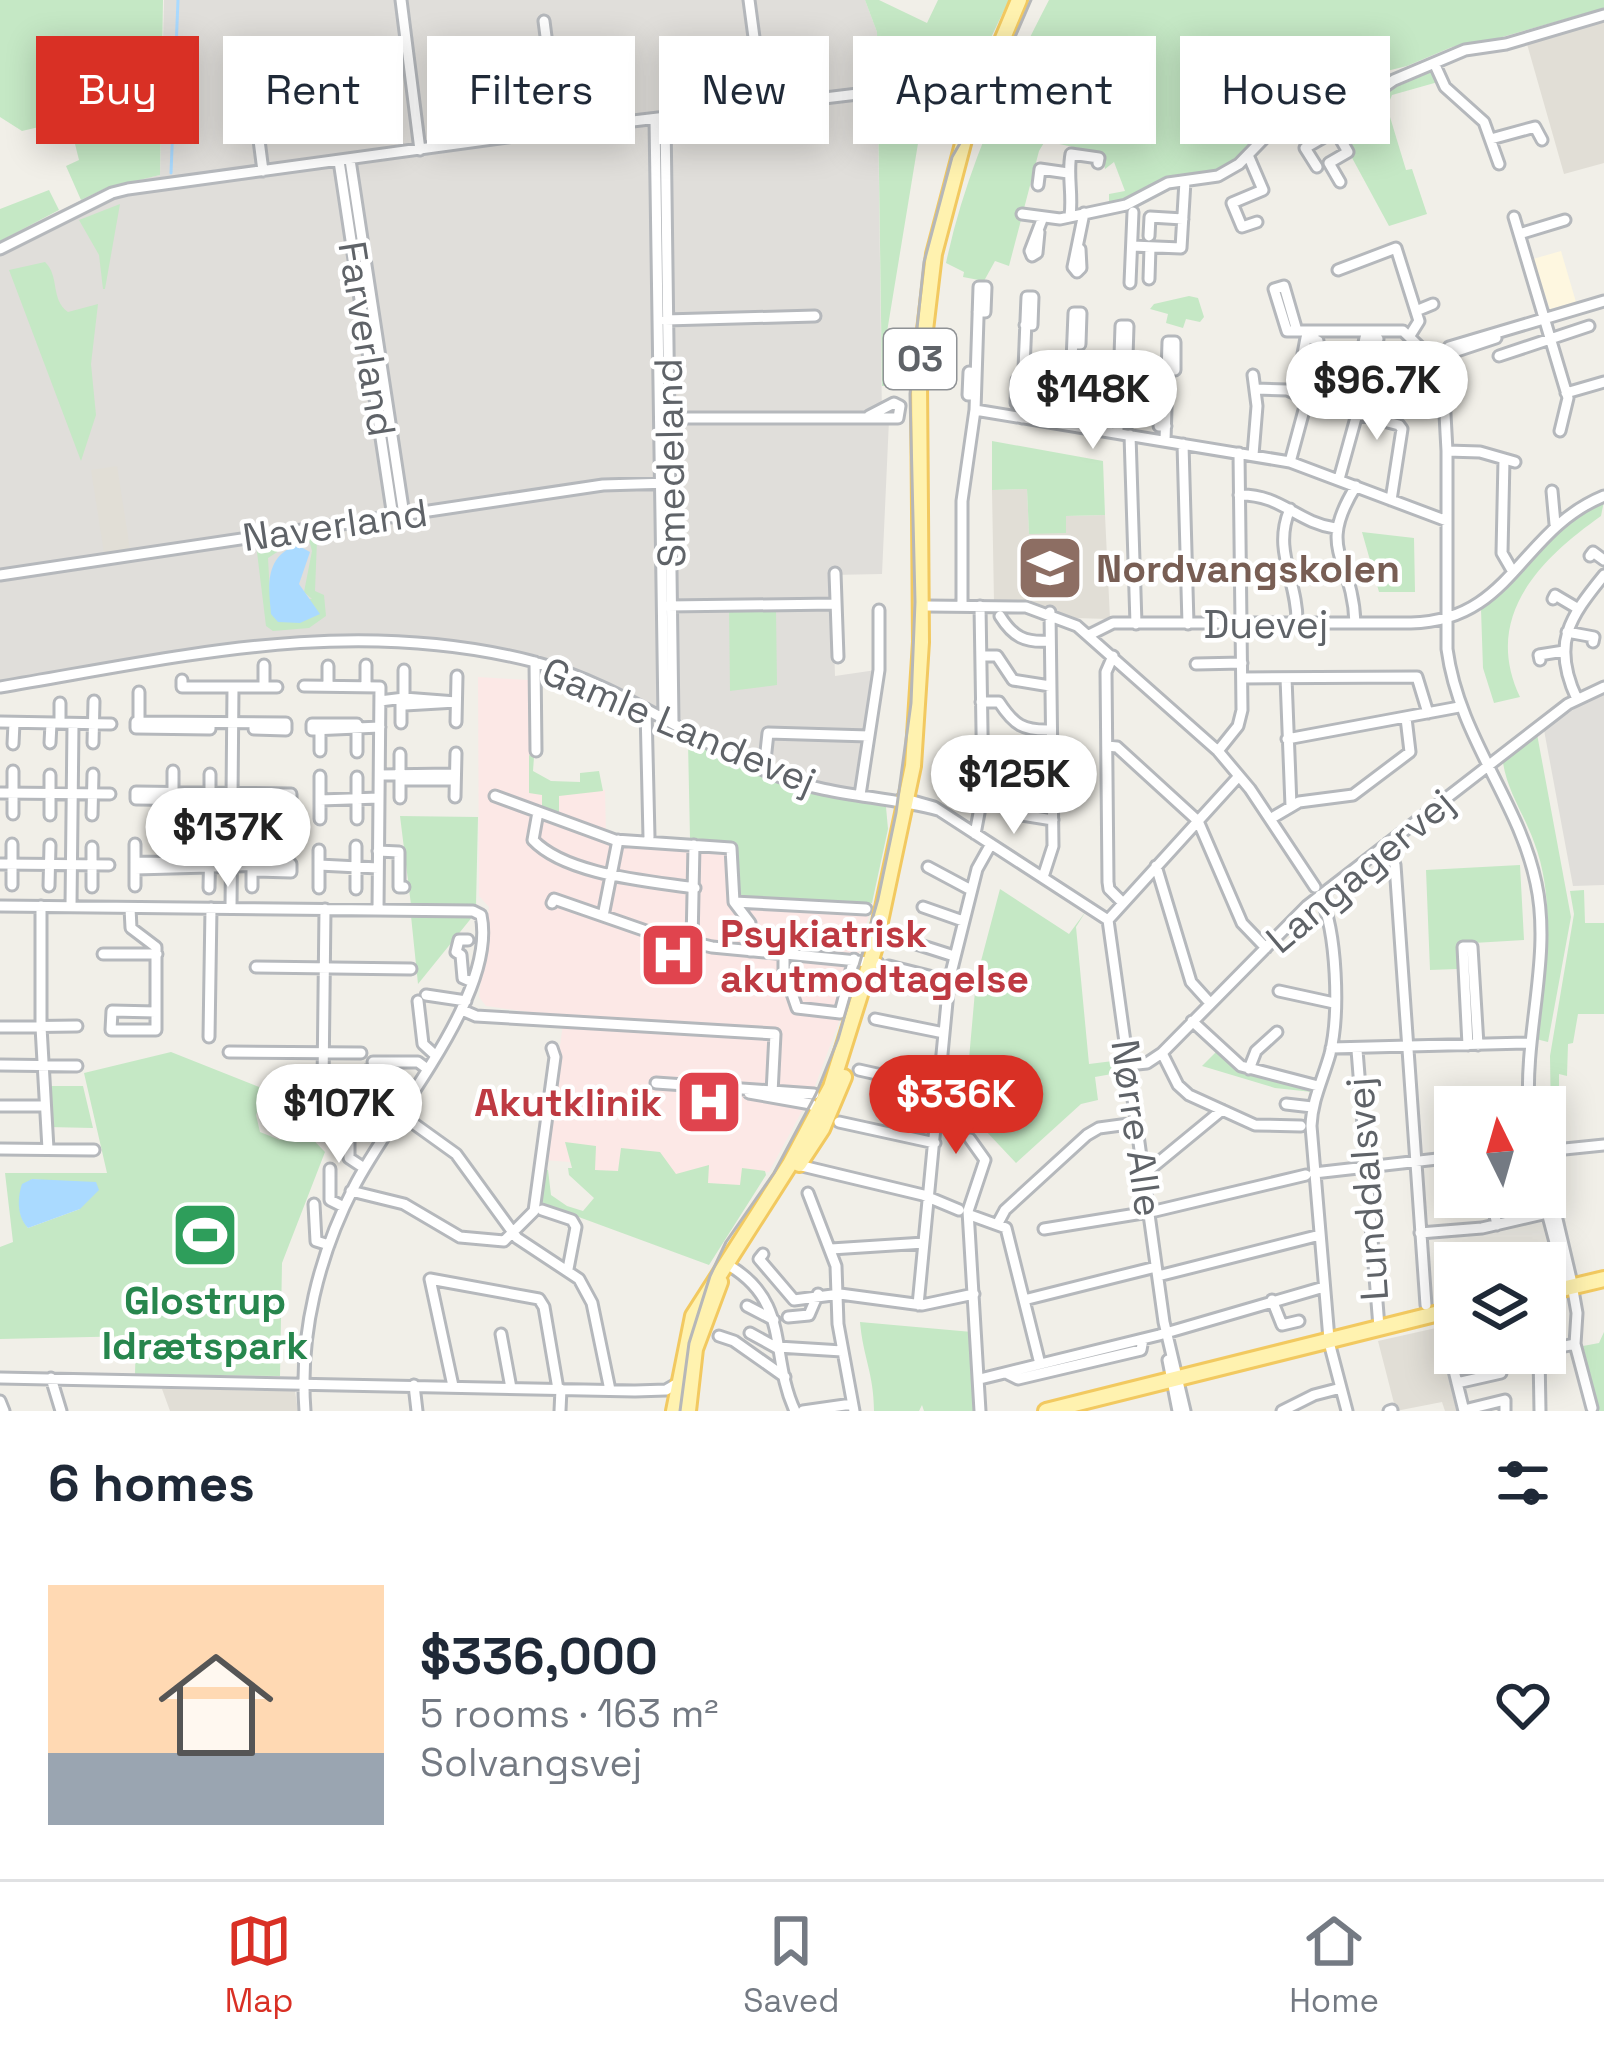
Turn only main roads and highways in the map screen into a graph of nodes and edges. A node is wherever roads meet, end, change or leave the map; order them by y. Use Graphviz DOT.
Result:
graph roads {
  1 [pos="1023,0"];
  2 [pos="1008,36"];
  3 [pos="966,144"];
  4 [pos="968,144"];
  5 [pos="909,800"];
  6 [pos="872,962"];
  7 [pos="824,1099"];
  8 [pos="1604,1275"];
  9 [pos="1566,1283"];
  10 [pos="1434,1317"];
  11 [pos="1434,1318"];
  12 [pos="1329,1343"];
  13 [pos="1175,1381"];
  14 [pos="679,1409"];
  15 [pos="1046,1411"];
  16 [pos="1069,1411"];
  1 -- 2 [label="main road, O3"];
  3 -- 5 [label="main road, O3"];
  4 -- 5 [label="main road, O3"];
  5 -- 6 [label="main road, O3"];
  5 -- 6 [label="main road, O3"];
  6 -- 7 [label="main road, O3"];
  6 -- 7 [label="main road"];
  7 -- 14 [label="main road"];
  7 -- 14 [label="main road"];
  8 -- 9 [label="main road"];
  10 -- 12 [label="main road"];
  11 -- 12 [label="main road"];
  12 -- 13 [label="main road"];
  13 -- 15 [label="main road"];
  13 -- 16 [label="main road"];
}
